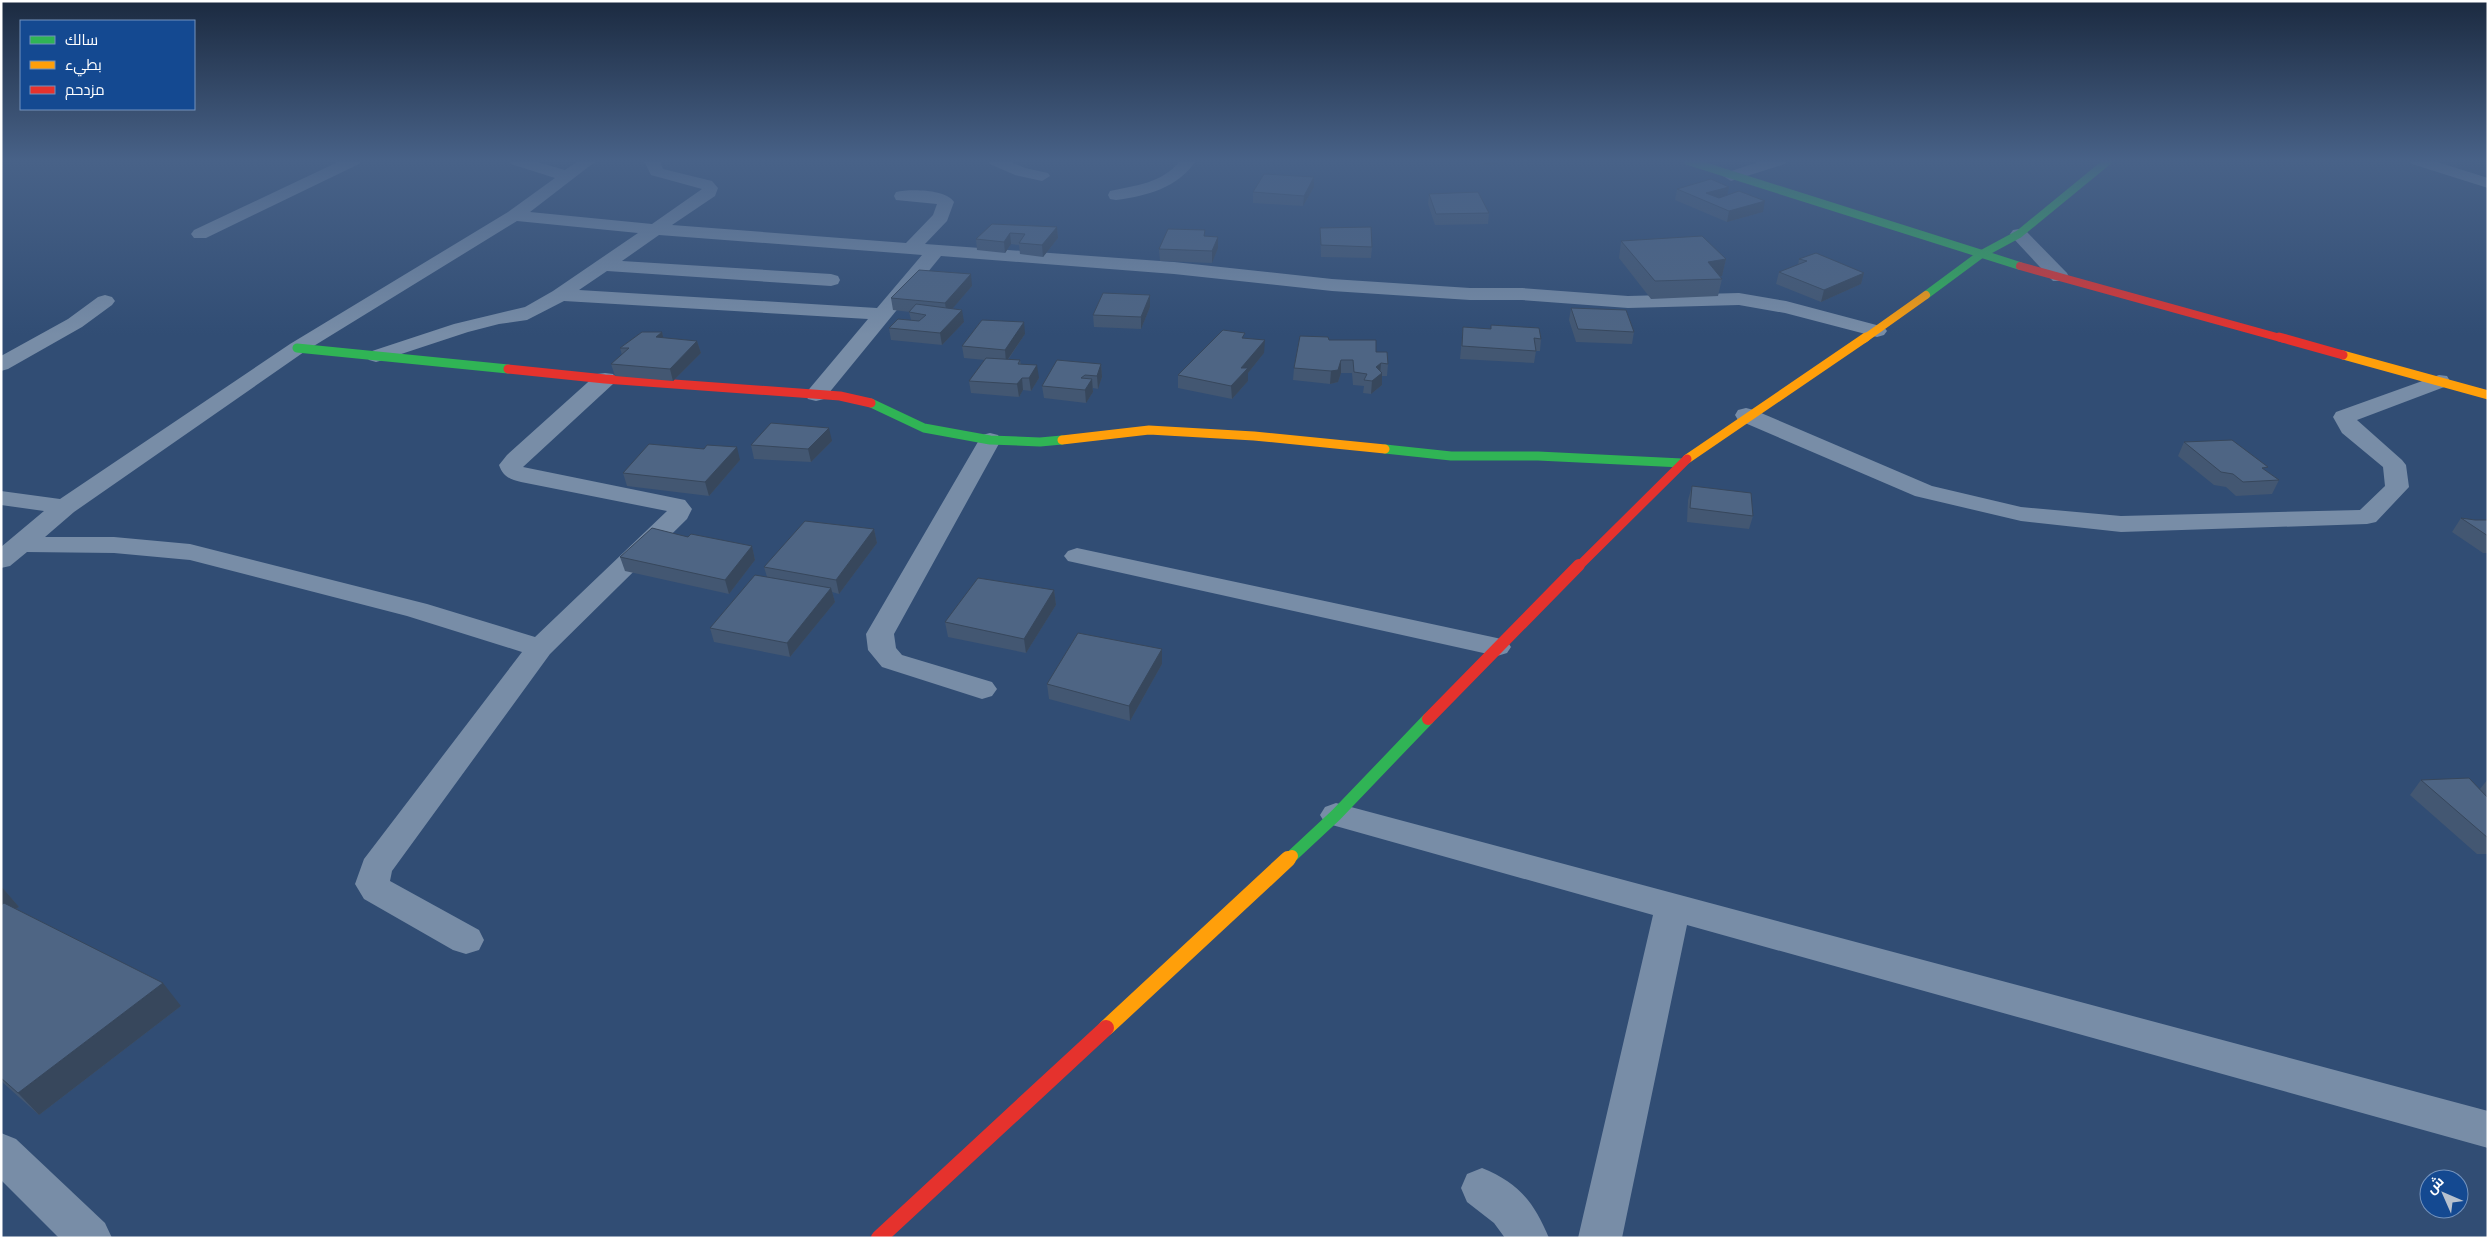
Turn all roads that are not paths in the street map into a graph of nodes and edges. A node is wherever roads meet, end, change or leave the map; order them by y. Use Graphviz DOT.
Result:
graph roads {
  1 [pos="232,219"];
  2 [pos="509,219"];
  3 [pos="544,219"];
  4 [pos="669,219"];
  5 [pos="938,219"];
  6 [pos="1866,219"];
  7 [pos="2038,219"];
  8 [pos="654,229"];
  9 [pos="200,234"];
  10 [pos="2019,234"];
  11 [pos="910,249"];
  12 [pos="935,251"];
  13 [pos="1980,255"];
  14 [pos="604,265"];
  15 [pos="2060,277"];
  16 [pos="831,280"];
  17 [pos="560,296"];
  18 [pos="106,302"];
  19 [pos="883,314"];
  20 [pos="1877,331"];
  21 [pos="297,348"];
  22 [pos="376,356"];
  23 [pos="1,365"];
  24 [pos="605,379"];
  25 [pos="2439,381"];
  26 [pos="816,394"];
  27 [pos="2488,395"];
  28 [pos="1746,415"];
  29 [pos="990,440"];
  30 [pos="1682,462"];
  31 [pos="1,498"];
  32 [pos="65,506"];
  33 [pos="11,552"];
  34 [pos="1077,556"];
  35 [pos="1497,647"];
  36 [pos="540,648"];
  37 [pos="982,689"];
  38 [pos="1336,815"];
  39 [pos="1673,906"];
  40 [pos="466,940"];
  41 [pos="2488,1130"];
  42 [pos="4,1159"];
  43 [pos="1482,1188"];
  44 [pos="90,1238"];
  45 [pos="879,1238"];
  46 [pos="1527,1238"];
  47 [pos="1600,1238"];
  1 -- 9 [label="street"];
  2 -- 21 [label="street"];
  3 -- 8 [label="street"];
  4 -- 8 [label="street"];
  5 -- 11 [label="street"];
  6 -- 13 [label="street"];
  7 -- 10 [label="street"];
  8 -- 11 [label="street"];
  8 -- 14 [label="street"];
  10 -- 13 [label="street"];
  10 -- 15 [label="street"];
  11 -- 12 [label="street"];
  12 -- 19 [label="street"];
  12 -- 20 [label="street"];
  13 -- 15 [label="street"];
  13 -- 20 [label="street"];
  14 -- 16 [label="street"];
  14 -- 17 [label="street"];
  15 -- 25 [label="street"];
  17 -- 19 [label="street"];
  17 -- 22 [label="street"];
  18 -- 23 [label="street"];
  19 -- 26 [label="street"];
  20 -- 28 [label="street"];
  21 -- 22 [label="street"];
  21 -- 32 [label="street"];
  22 -- 24 [label="street"];
  24 -- 26 [label="street"];
  24 -- 36 [label="street"];
  25 -- 27 [label="street"];
  25 -- 28 [label="street"];
  26 -- 29 [label="street"];
  28 -- 30 [label="street"];
  29 -- 30 [label="street"];
  29 -- 37 [label="street"];
  30 -- 35 [label="street"];
  31 -- 32 [label="street"];
  32 -- 33 [label="street"];
  33 -- 36 [label="street"];
  34 -- 35 [label="street"];
  35 -- 38 [label="street"];
  36 -- 40 [label="street"];
  38 -- 39 [label="street"];
  38 -- 45 [label="street"];
  39 -- 41 [label="street"];
  39 -- 47 [label="street"];
  42 -- 44 [label="street"];
  43 -- 46 [label="street"];
}
